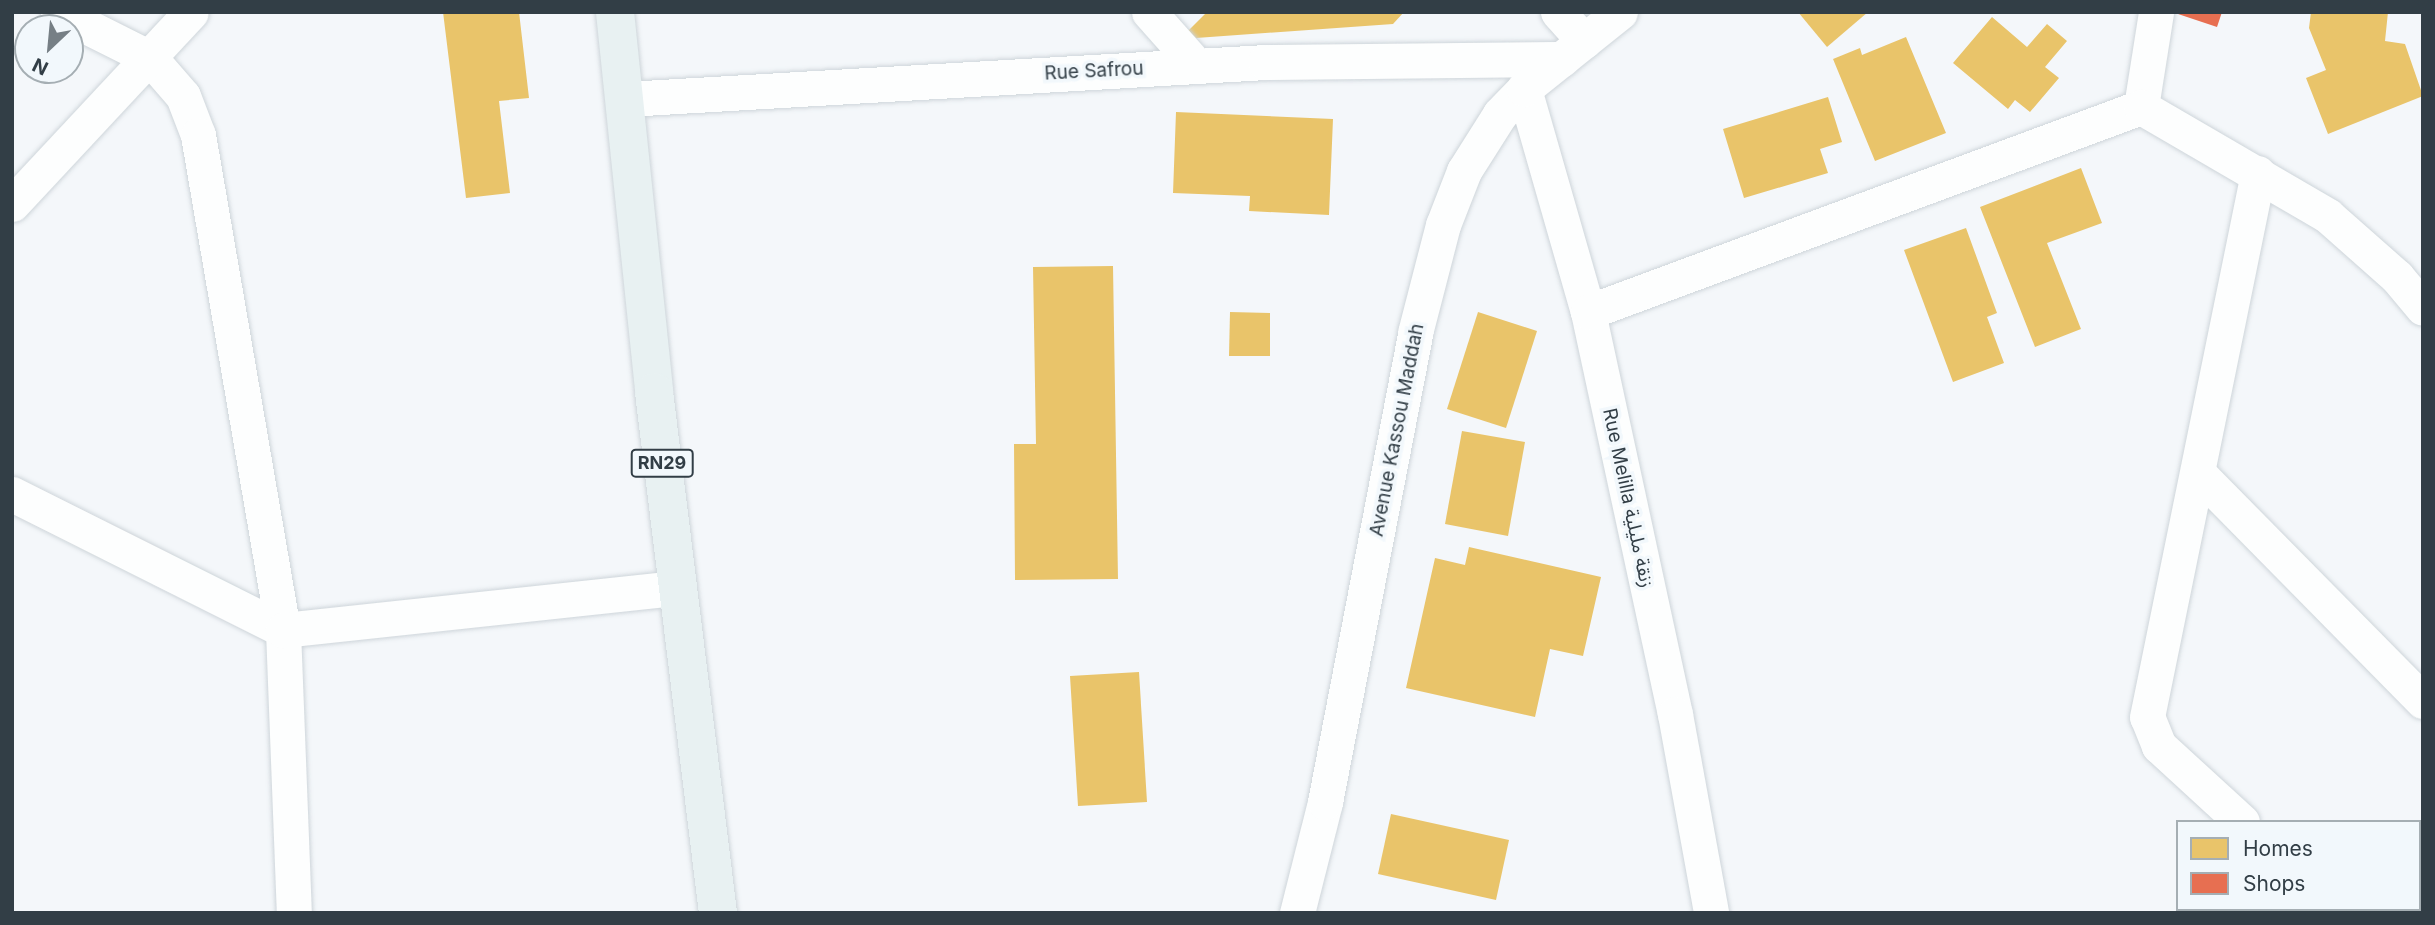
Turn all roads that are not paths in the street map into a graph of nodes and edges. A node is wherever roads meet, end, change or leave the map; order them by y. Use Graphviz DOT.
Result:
graph roads {
  1 [pos="58,12"];
  2 [pos="191,12"];
  3 [pos="615,12"];
  4 [pos="1149,12"];
  5 [pos="1558,12"];
  6 [pos="1620,12"];
  7 [pos="2156,12"];
  8 [pos="1573,50"];
  9 [pos="150,58"];
  10 [pos="1196,65"];
  11 [pos="1524,89"];
  12 [pos="626,99"];
  13 [pos="2141,107"];
  14 [pos="2258,173"];
  15 [pos="12,204"];
  16 [pos="2410,278"];
  17 [pos="2423,308"];
  18 [pos="1588,312"];
  19 [pos="2199,474"];
  20 [pos="12,494"];
  21 [pos="678,588"];
  22 [pos="283,630"];
  23 [pos="2423,701"];
  24 [pos="2240,820"];
  25 [pos="294,913"];
  26 [pos="718,913"];
  27 [pos="1297,913"];
  28 [pos="1711,913"];
  1 -- 9 [label="street"];
  2 -- 9 [label="street"];
  3 -- 12 [label="main road, RN29"];
  4 -- 10 [label="street"];
  5 -- 8 [label="street"];
  6 -- 8 [label="street, Avenue Kassou Maddah"];
  7 -- 13 [label="street"];
  8 -- 10 [label="street, Rue Safrou"];
  8 -- 11 [label="street, Avenue Kassou Maddah"];
  9 -- 15 [label="street"];
  9 -- 22 [label="street"];
  10 -- 12 [label="street, Rue Safrou"];
  11 -- 18 [label="street, Rue Melilla زنقة مليلية"];
  11 -- 27 [label="street, Avenue Kassou Maddah"];
  12 -- 21 [label="main road, RN29"];
  13 -- 14 [label="street"];
  13 -- 18 [label="street"];
  14 -- 16 [label="street"];
  14 -- 19 [label="street"];
  16 -- 17 [label="street"];
  18 -- 28 [label="street, Rue Melilla زنقة مليلية"];
  19 -- 23 [label="street"];
  19 -- 24 [label="street"];
  20 -- 22 [label="street"];
  21 -- 22 [label="street"];
  21 -- 26 [label="main road, RN29"];
  22 -- 25 [label="street"];
}
